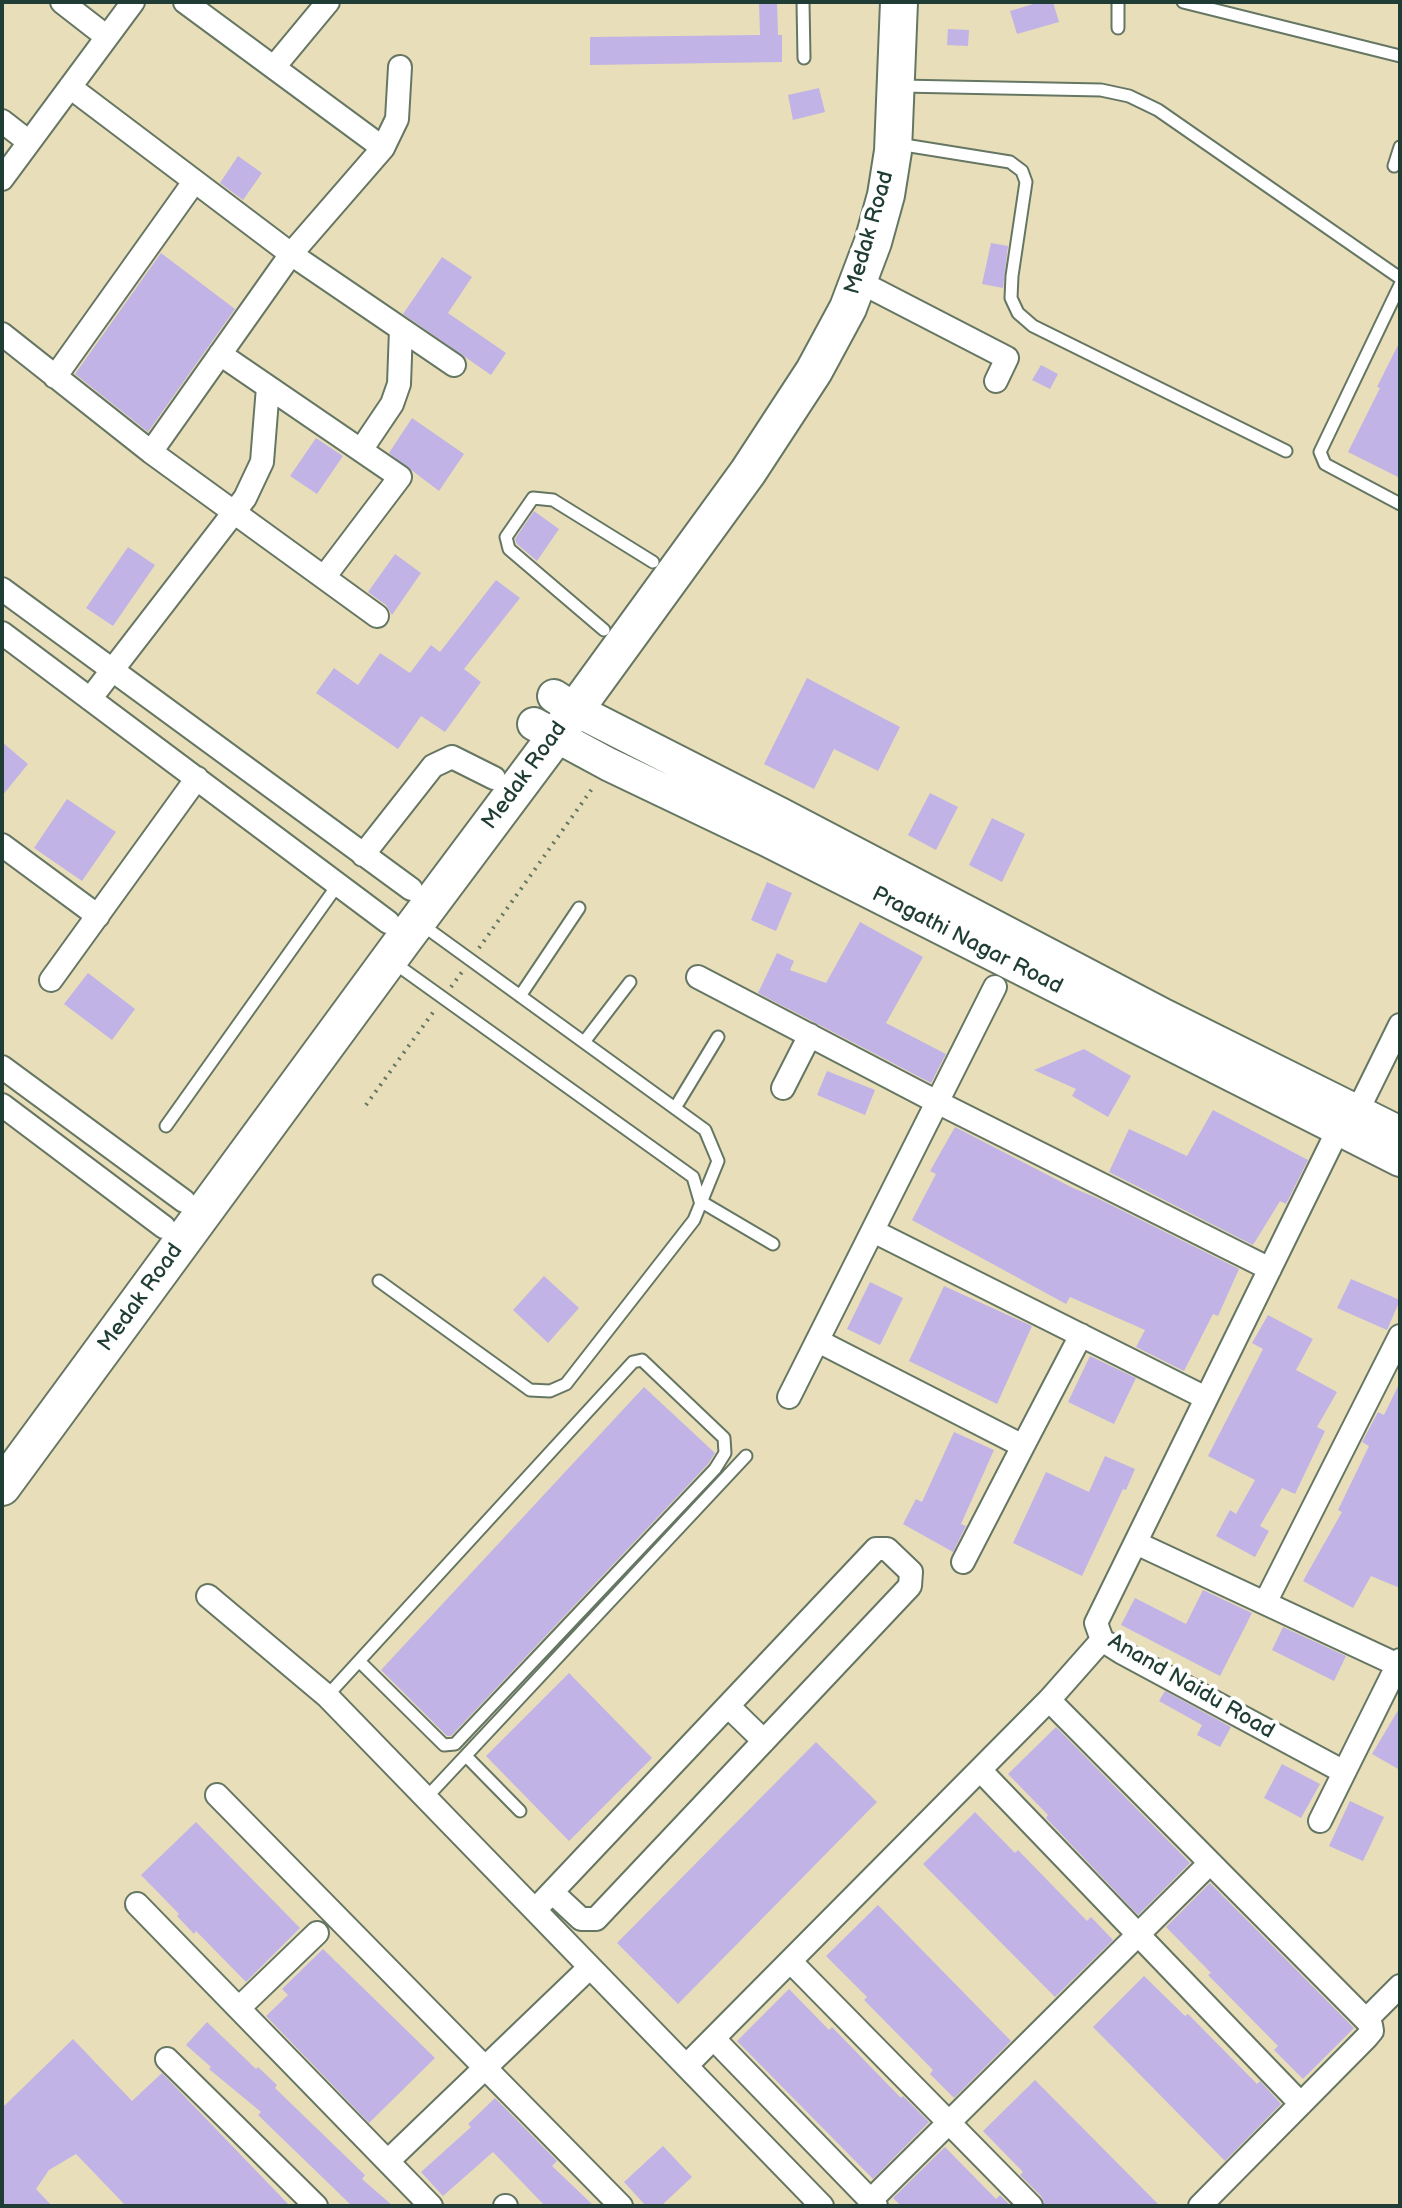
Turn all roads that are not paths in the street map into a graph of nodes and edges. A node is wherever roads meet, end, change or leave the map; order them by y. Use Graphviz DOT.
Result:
graph roads {
  1 [pos="62,2"];
  2 [pos="133,2"];
  3 [pos="185,2"];
  4 [pos="328,2"];
  5 [pos="803,2"];
  6 [pos="876,2"];
  7 [pos="899,2"];
  8 [pos="1118,2"];
  9 [pos="1183,2"];
  10 [pos="1118,28"];
  11 [pos="107,37"];
  12 [pos="1400,56"];
  13 [pos="804,58"];
  14 [pos="274,67"];
  15 [pos="400,67"];
  16 [pos="896,86"];
  17 [pos="70,87"];
  18 [pos="2,121"];
  19 [pos="29,142"];
  20 [pos="893,143"];
  21 [pos="1400,147"];
  22 [pos="383,148"];
  23 [pos="1394,166"];
  24 [pos="2,179"];
  25 [pos="194,182"];
  26 [pos="291,254"];
  27 [pos="1400,278"];
  28 [pos="858,281"];
  29 [pos="1400,285"];
  30 [pos="401,329"];
  31 [pos="2,334"];
  32 [pos="220,354"];
  33 [pos="454,365"];
  34 [pos="55,377"];
  35 [pos="996,381"];
  36 [pos="268,387"];
  37 [pos="361,450"];
  38 [pos="1286,451"];
  39 [pos="151,452"];
  40 [pos="1400,504"];
  41 [pos="234,513"];
  42 [pos="653,562"];
  43 [pos="325,576"];
  44 [pos="2,589"];
  45 [pos="377,616"];
  46 [pos="604,630"];
  47 [pos="2,633"];
  48 [pos="112,670"];
  49 [pos="90,699"];
  50 [pos="555,717"];
  51 [pos="197,778"];
  52 [pos="494,778"];
  53 [pos="312,817"];
  54 [pos="2,845"];
  55 [pos="290,847"];
  56 [pos="363,855"];
  57 [pos="339,883"];
  58 [pos="579,908"];
  59 [pos="406,911"];
  60 [pos="98,916"];
  61 [pos="389,960"];
  62 [pos="1001,974"];
  63 [pos="698,977"];
  64 [pos="51,980"];
  65 [pos="630,982"];
  66 [pos="520,996"];
  67 [pos="1400,1025"];
  68 [pos="810,1035"];
  69 [pos="718,1037"];
  70 [pos="584,1042"];
  71 [pos="2,1067"];
  72 [pos="783,1088"];
  73 [pos="937,1102"];
  74 [pos="2,1105"];
  75 [pos="675,1108"];
  76 [pos="1348,1120"];
  77 [pos="166,1126"];
  78 [pos="1400,1133"];
  79 [pos="1400,1160"];
  80 [pos="700,1201"];
  81 [pos="174,1214"];
  82 [pos="873,1231"];
  83 [pos="773,1244"];
  84 [pos="1270,1269"];
  85 [pos="379,1281"];
  86 [pos="1081,1335"];
  87 [pos="1400,1336"];
  88 [pos="818,1341"];
  89 [pos="789,1397"];
  90 [pos="1206,1398"];
  91 [pos="1023,1446"];
  92 [pos="2,1448"];
  93 [pos="746,1456"];
  94 [pos="2,1487"];
  95 [pos="1136,1543"];
  96 [pos="963,1562"];
  97 [pos="208,1596"];
  98 [pos="1265,1603"];
  99 [pos="1102,1640"];
  100 [pos="359,1661"];
  101 [pos="1399,1663"];
  102 [pos="327,1696"];
  103 [pos="1049,1700"];
  104 [pos="728,1706"];
  105 [pos="764,1741"];
  106 [pos="466,1756"];
  107 [pos="980,1770"];
  108 [pos="1344,1772"];
  109 [pos="217,1795"];
  110 [pos="426,1798"];
  111 [pos="520,1811"];
  112 [pos="1320,1821"];
  113 [pos="1210,1863"];
  114 [pos="552,1892"];
  115 [pos="137,1904"];
  116 [pos="535,1910"];
  117 [pos="317,1933"];
  118 [pos="1138,1934"];
  119 [pos="790,1961"];
  120 [pos="590,1967"];
  121 [pos="1400,1986"];
  122 [pos="239,2008"];
  123 [pos="1366,2020"];
  124 [pos="714,2039"];
  125 [pos="167,2059"];
  126 [pos="686,2066"];
  127 [pos="485,2068"];
  128 [pos="1301,2104"];
  129 [pos="949,2123"];
  130 [pos="388,2161"];
  131 [pos="874,2203"];
  132 [pos="316,2206"];
  133 [pos="431,2206"];
  134 [pos="621,2206"];
  135 [pos="822,2206"];
  136 [pos="1031,2206"];
  137 [pos="1200,2206"];
  1 -- 11 [label="street"];
  2 -- 11 [label="street"];
  3 -- 14 [label="street"];
  4 -- 14 [label="street"];
  5 -- 13 [label="lane"];
  6 -- 42 [label="main road, Medak Road"];
  7 -- 16 [label="main road, Medak Road"];
  8 -- 10 [label="lane"];
  9 -- 12 [label="lane"];
  11 -- 17 [label="street"];
  14 -- 22 [label="street"];
  15 -- 22 [label="street"];
  16 -- 20 [label="main road, Medak Road"];
  16 -- 27 [label="lane"];
  17 -- 19 [label="street"];
  17 -- 25 [label="street"];
  18 -- 19 [label="street"];
  19 -- 24 [label="street"];
  20 -- 28 [label="main road, Medak Road"];
  20 -- 38 [label="lane"];
  21 -- 23 [label="lane"];
  22 -- 26 [label="street"];
  25 -- 26 [label="street"];
  25 -- 34 [label="street"];
  26 -- 30 [label="street"];
  26 -- 32 [label="street"];
  28 -- 35 [label="street"];
  28 -- 50 [label="main road, Medak Road"];
  29 -- 40 [label="lane"];
  30 -- 33 [label="street"];
  30 -- 37 [label="street"];
  31 -- 34 [label="street"];
  32 -- 36 [label="street"];
  32 -- 39 [label="street"];
  34 -- 39 [label="street"];
  36 -- 37 [label="street"];
  36 -- 41 [label="street"];
  37 -- 43 [label="street"];
  39 -- 41 [label="street"];
  41 -- 43 [label="street"];
  41 -- 48 [label="street"];
  42 -- 46 [label="main road, Medak Road"];
  42 -- 46 [label="lane"];
  43 -- 45 [label="street"];
  44 -- 48 [label="street"];
  46 -- 50 [label="main road, Medak Road"];
  47 -- 49 [label="street"];
  48 -- 49 [label="street"];
  48 -- 53 [label="street"];
  49 -- 51 [label="street"];
  50 -- 52 [label="main road, Medak Road"];
  50 -- 59 [label="main road, Medak Road"];
  50 -- 62 [label="main road, Pragathi Nagar Road"];
  50 -- 76 [label="main road, Pragathi Nagar Road"];
  51 -- 55 [label="street"];
  51 -- 60 [label="street"];
  52 -- 56 [label="street"];
  52 -- 59 [label="main road, Medak Road"];
  53 -- 55 [label="street"];
  53 -- 56 [label="street"];
  54 -- 60 [label="street"];
  55 -- 57 [label="street"];
  56 -- 59 [label="street"];
  57 -- 59 [label="street"];
  57 -- 77 [label="lane"];
  58 -- 66 [label="lane"];
  59 -- 61 [label="main road, Medak Road"];
  59 -- 66 [label="lane"];
  59 -- 81 [label="main road, Medak Road"];
  60 -- 64 [label="street"];
  61 -- 80 [label="lane"];
  61 -- 94 [label="main road, Medak Road"];
  62 -- 73 [label="street"];
  62 -- 76 [label="main road, Pragathi Nagar Road"];
  63 -- 68 [label="street"];
  65 -- 70 [label="lane"];
  66 -- 70 [label="lane"];
  67 -- 76 [label="street, Anand Naidu Road"];
  68 -- 72 [label="street"];
  68 -- 73 [label="street"];
  69 -- 75 [label="lane"];
  70 -- 75 [label="lane"];
  71 -- 81 [label="street"];
  73 -- 82 [label="street"];
  73 -- 84 [label="street"];
  74 -- 81 [label="street"];
  75 -- 80 [label="lane"];
  76 -- 78 [label="main road, Pragathi Nagar Road"];
  76 -- 79 [label="main road, Pragathi Nagar Road"];
  76 -- 84 [label="street, Anand Naidu Road"];
  80 -- 83 [label="lane"];
  80 -- 85 [label="lane"];
  81 -- 92 [label="main road, Medak Road"];
  82 -- 86 [label="street"];
  82 -- 88 [label="street"];
  84 -- 90 [label="street, Anand Naidu Road"];
  86 -- 90 [label="street"];
  86 -- 91 [label="street"];
  87 -- 98 [label="street"];
  88 -- 89 [label="street"];
  88 -- 91 [label="street"];
  90 -- 95 [label="street, Anand Naidu Road"];
  91 -- 96 [label="street"];
  93 -- 106 [label="lane"];
  95 -- 98 [label="street"];
  95 -- 99 [label="street, Anand Naidu Road"];
  97 -- 102 [label="street"];
  98 -- 101 [label="street"];
  99 -- 103 [label="street"];
  99 -- 108 [label="street, Anand Naidu Road"];
  100 -- 100 [label="lane"];
  100 -- 102 [label="lane"];
  101 -- 108 [label="street"];
  102 -- 110 [label="street"];
  103 -- 107 [label="street"];
  103 -- 113 [label="street"];
  104 -- 105 [label="street"];
  104 -- 105 [label="street"];
  104 -- 114 [label="street"];
  105 -- 114 [label="street"];
  106 -- 110 [label="lane"];
  106 -- 111 [label="lane"];
  107 -- 118 [label="street"];
  107 -- 119 [label="street"];
  108 -- 112 [label="street"];
  109 -- 127 [label="street"];
  110 -- 116 [label="street"];
  113 -- 118 [label="street"];
  113 -- 123 [label="street"];
  114 -- 116 [label="street"];
  115 -- 122 [label="street"];
  116 -- 120 [label="street"];
  117 -- 122 [label="street"];
  118 -- 128 [label="street"];
  118 -- 129 [label="street"];
  119 -- 124 [label="street"];
  119 -- 129 [label="street"];
  120 -- 126 [label="street"];
  120 -- 127 [label="street"];
  121 -- 123 [label="street"];
  122 -- 130 [label="street"];
  123 -- 128 [label="street"];
  124 -- 126 [label="street"];
  124 -- 131 [label="street"];
  125 -- 132 [label="street"];
  126 -- 135 [label="street"];
  127 -- 130 [label="street"];
  127 -- 134 [label="street"];
  128 -- 137 [label="street"];
  129 -- 131 [label="street"];
  129 -- 136 [label="street"];
  130 -- 133 [label="street"];
}
